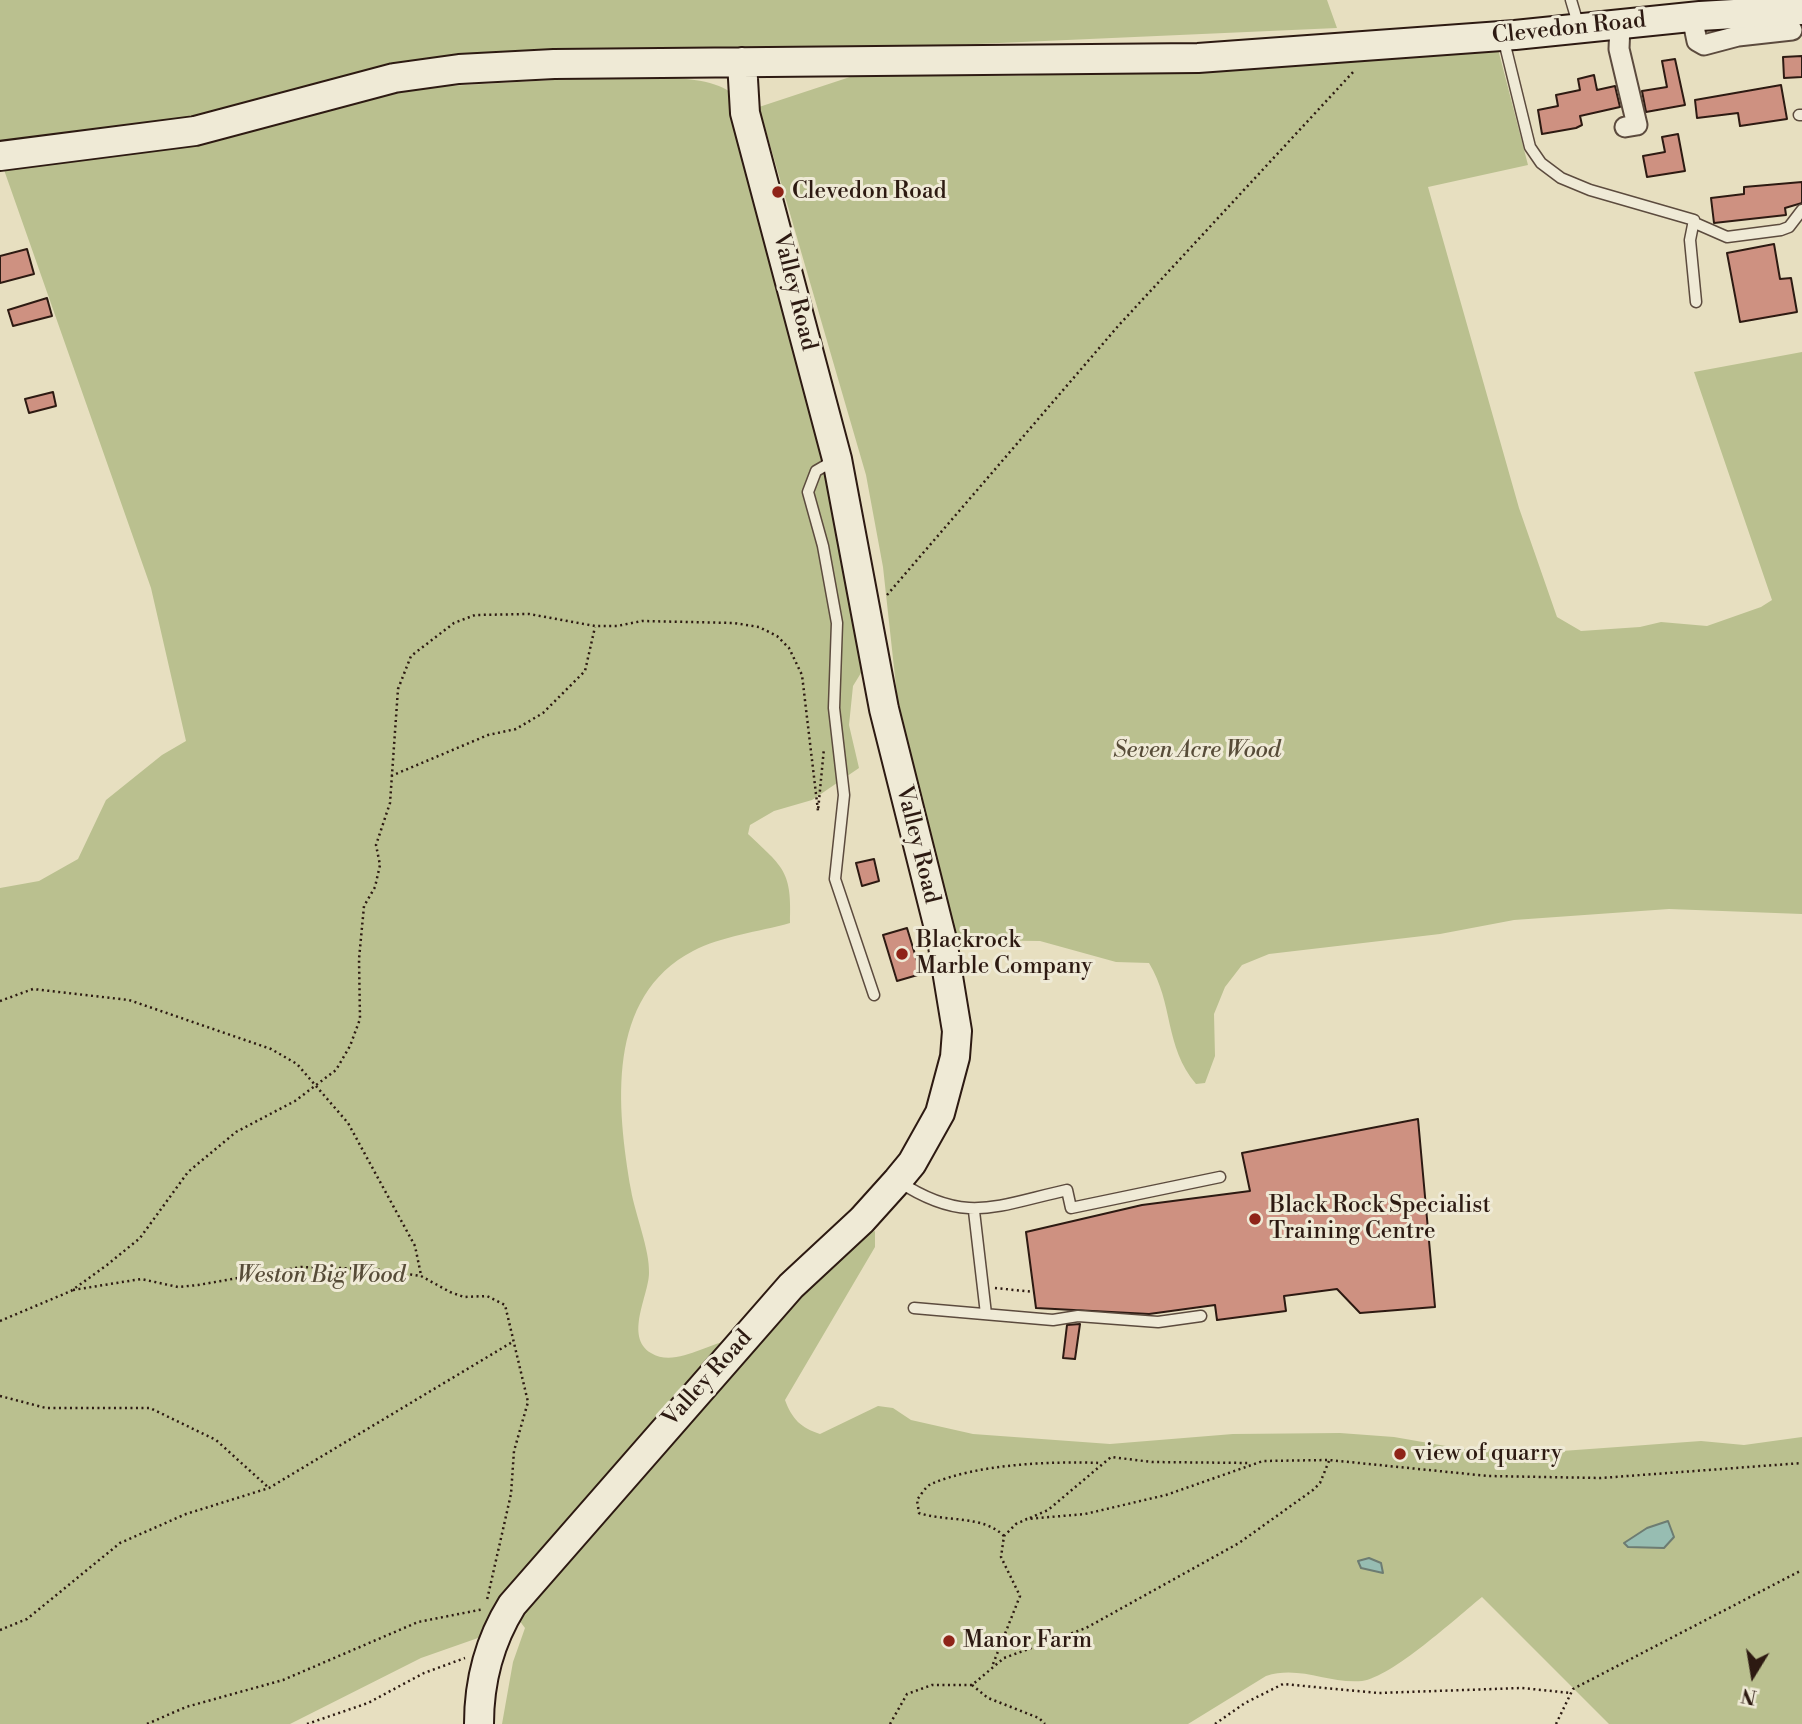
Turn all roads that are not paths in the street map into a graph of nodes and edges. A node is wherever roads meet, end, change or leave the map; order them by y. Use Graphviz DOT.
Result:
graph roads {
  1 [pos="1572,0"];
  2 [pos="1697,11"];
  3 [pos="1620,24"];
  4 [pos="1799,24"];
  5 [pos="1579,29"];
  6 [pos="1503,36"];
  7 [pos="741,62"];
  8 [pos="1625,127"];
  9 [pos="0,156"];
  10 [pos="1802,211"];
  11 [pos="1695,223"];
  12 [pos="1696,302"];
  13 [pos="837,458"];
  14 [pos="874,995"];
  15 [pos="1220,1177"];
  16 [pos="898,1180"];
  17 [pos="974,1211"];
  18 [pos="914,1308"];
  19 [pos="986,1314"];
  20 [pos="1201,1316"];
  21 [pos="479,1724"];
  1 -- 5 [label="lane"];
  2 -- 3 [label="street, Clevedon Road"];
  2 -- 4 [label="street, Clevedon Road"];
  2 -- 4 [label="street"];
  3 -- 5 [label="street, Clevedon Road"];
  3 -- 8 [label="street"];
  5 -- 6 [label="street, Clevedon Road"];
  6 -- 7 [label="street, Clevedon Road"];
  6 -- 11 [label="lane"];
  7 -- 9 [label="street, Clevedon Road"];
  7 -- 13 [label="street, Valley Road"];
  10 -- 11 [label="lane"];
  11 -- 12 [label="lane"];
  13 -- 14 [label="lane"];
  13 -- 16 [label="street, Valley Road"];
  15 -- 17 [label="lane"];
  16 -- 17 [label="lane"];
  16 -- 21 [label="street, Valley Road"];
  17 -- 19 [label="lane"];
  18 -- 19 [label="lane"];
  19 -- 20 [label="lane"];
}
